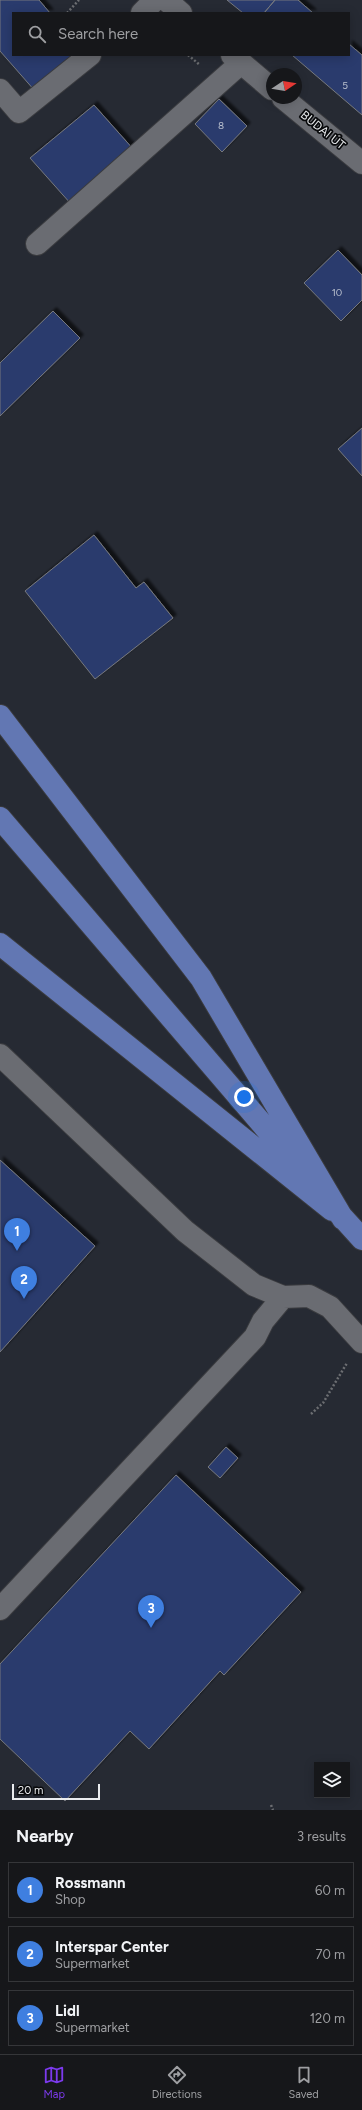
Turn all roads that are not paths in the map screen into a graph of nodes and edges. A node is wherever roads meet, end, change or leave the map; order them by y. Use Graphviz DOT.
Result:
graph roads {
  1 [pos="154,0"];
  2 [pos="166,0"];
  3 [pos="143,12"];
  4 [pos="181,12"];
  5 [pos="89,56"];
  6 [pos="236,59"];
  7 [pos="266,84"];
  8 [pos="0,90"];
  9 [pos="290,104"];
  10 [pos="362,163"];
  11 [pos="37,244"];
  12 [pos="0,716"];
  13 [pos="0,818"];
  14 [pos="0,944"];
  15 [pos="0,1055"];
  16 [pos="343,1218"];
  17 [pos="362,1239"];
  18 [pos="283,1297"];
  19 [pos="361,1341"];
  20 [pos="0,1609"];
  1 -- 3 [label="street"];
  2 -- 4 [label="street"];
  5 -- 8 [label="street"];
  6 -- 7 [label="street"];
  6 -- 11 [label="street"];
  9 -- 10 [label="street, BUDAI ÚT"];
  12 -- 16 [label="main road"];
  13 -- 16 [label="main road"];
  14 -- 16 [label="main road"];
  15 -- 18 [label="street"];
  16 -- 17 [label="main road"];
  18 -- 19 [label="street"];
  18 -- 20 [label="street"];
}
